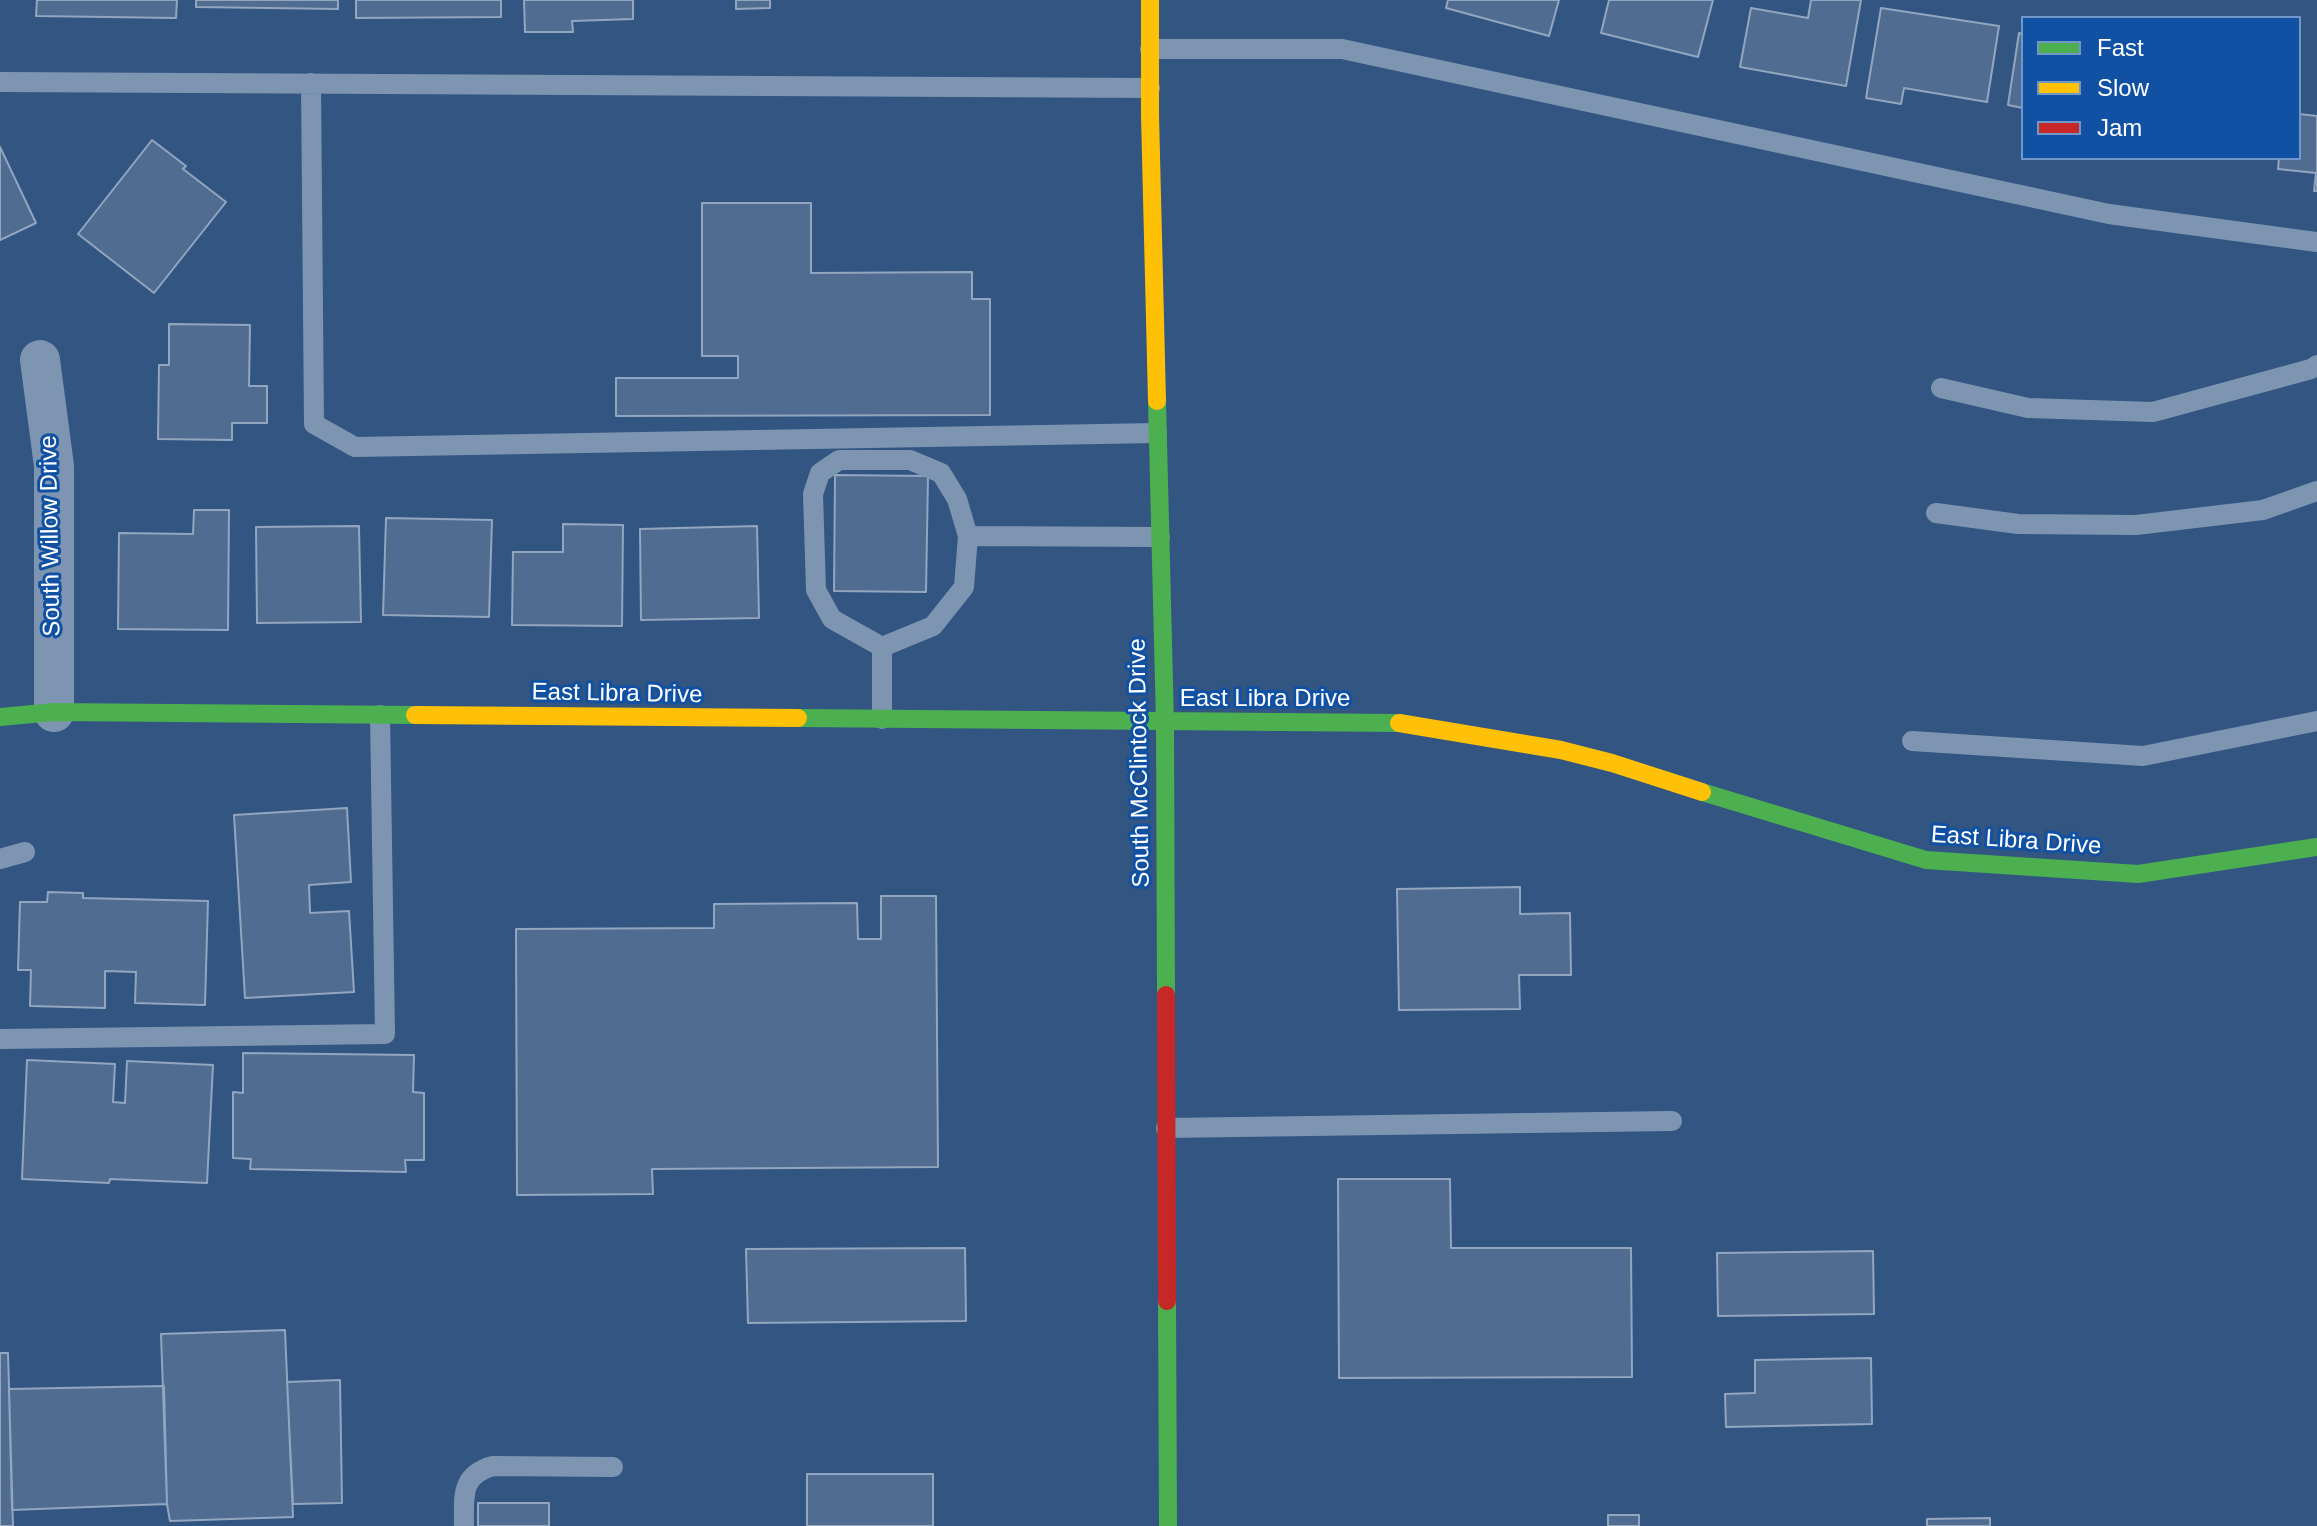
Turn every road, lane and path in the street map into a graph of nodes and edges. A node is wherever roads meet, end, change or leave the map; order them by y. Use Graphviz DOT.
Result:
graph roads {
  1 [pos="1150,0"];
  2 [pos="1150,49"];
  3 [pos="0,82"];
  4 [pos="311,83"];
  5 [pos="1150,88"];
  6 [pos="2317,242"];
  7 [pos="40,360"];
  8 [pos="2317,365"];
  9 [pos="1941,388"];
  10 [pos="1157,433"];
  11 [pos="2317,491"];
  12 [pos="1936,513"];
  13 [pos="968,536"];
  14 [pos="1160,537"];
  15 [pos="882,647"];
  16 [pos="54,712"];
  17 [pos="380,715"];
  18 [pos="0,717"];
  19 [pos="882,719"];
  20 [pos="2317,721"];
  21 [pos="1165,723"];
  22 [pos="1912,741"];
  23 [pos="2317,847"];
  24 [pos="25,852"];
  25 [pos="0,859"];
  26 [pos="0,1039"];
  27 [pos="1672,1121"];
  28 [pos="1166,1128"];
  29 [pos="613,1467"];
  30 [pos="464,1526"];
  31 [pos="1168,1526"];
  1 -- 2 [label="street, South McClintock Drive"];
  2 -- 5 [label="street, South McClintock Drive"];
  2 -- 6 [label="lane"];
  3 -- 4 [label="lane"];
  4 -- 5 [label="lane"];
  4 -- 10 [label="lane"];
  5 -- 10 [label="street, South McClintock Drive"];
  7 -- 16 [label="street, South Willow Drive"];
  8 -- 9 [label="lane"];
  10 -- 14 [label="street, South McClintock Drive"];
  11 -- 12 [label="lane"];
  13 -- 14 [label="lane"];
  13 -- 15 [label="lane"];
  13 -- 15 [label="lane"];
  14 -- 21 [label="street, South McClintock Drive"];
  15 -- 19 [label="lane"];
  16 -- 17 [label="street, East Libra Drive"];
  16 -- 18 [label="street, East Libra Drive"];
  17 -- 19 [label="street, East Libra Drive"];
  17 -- 26 [label="lane"];
  19 -- 21 [label="street, East Libra Drive"];
  20 -- 22 [label="lane"];
  21 -- 23 [label="street, East Libra Drive"];
  21 -- 28 [label="street, South McClintock Drive"];
  24 -- 25 [label="lane"];
  27 -- 28 [label="lane"];
  28 -- 31 [label="street, South McClintock Drive"];
  29 -- 30 [label="lane"];
}
